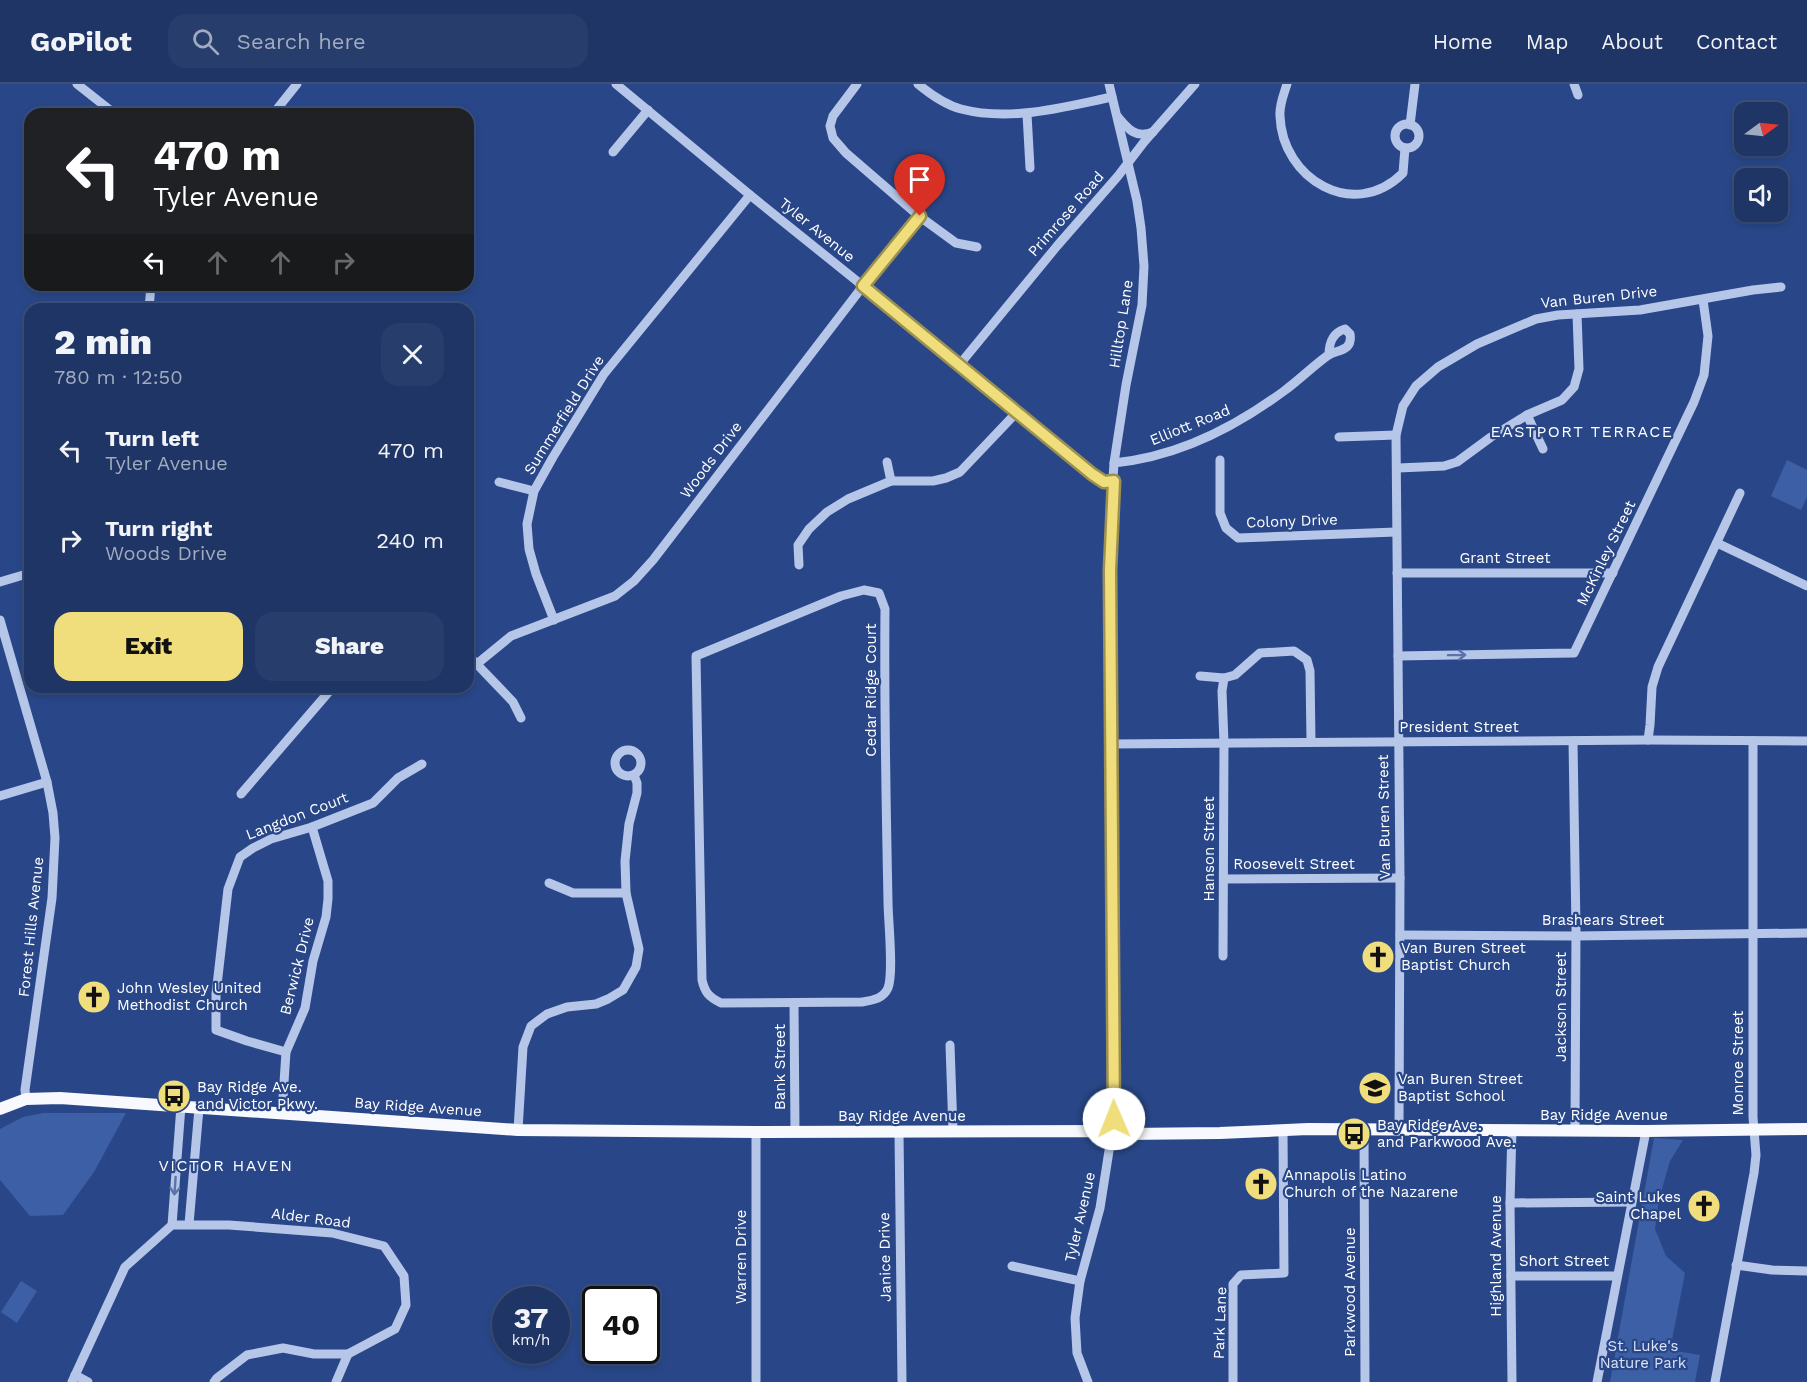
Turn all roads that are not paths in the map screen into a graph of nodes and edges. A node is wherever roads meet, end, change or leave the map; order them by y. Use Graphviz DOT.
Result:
graph roads {
  1 [pos="77,84"];
  2 [pos="297,84"];
  3 [pos="616,84"];
  4 [pos="857,84"];
  5 [pos="918,84"];
  6 [pos="1109,84"];
  7 [pos="1195,84"];
  8 [pos="1287,84"];
  9 [pos="1415,84"];
  10 [pos="1574,84"];
  11 [pos="1578,95"];
  12 [pos="1112,97"];
  13 [pos="107,108"];
  14 [pos="278,108"];
  15 [pos="648,110"];
  16 [pos="1027,114"];
  17 [pos="1117,115"];
  18 [pos="1410,125"];
  19 [pos="1153,132"];
  20 [pos="1405,148"];
  21 [pos="613,152"];
  22 [pos="1128,163"];
  23 [pos="1030,168"];
  24 [pos="750,195"];
  25 [pos="920,216"];
  26 [pos="977,248"];
  27 [pos="863,286"];
  28 [pos="1781,287"];
  29 [pos="1703,300"];
  30 [pos="1577,314"];
  31 [pos="1329,355"];
  32 [pos="960,364"];
  33 [pos="1016,413"];
  34 [pos="1527,416"];
  35 [pos="1396,435"];
  36 [pos="1339,437"];
  37 [pos="1543,449"];
  38 [pos="1220,460"];
  39 [pos="887,462"];
  40 [pos="1114,463"];
  41 [pos="1398,468"];
  42 [pos="891,481"];
  43 [pos="1114,481"];
  44 [pos="499,482"];
  45 [pos="534,491"];
  46 [pos="1740,493"];
  47 [pos="1396,532"];
  48 [pos="1717,543"];
  49 [pos="799,565"];
  50 [pos="1397,573"];
  51 [pos="1613,573"];
  52 [pos="24,575"];
  53 [pos="0,582"];
  54 [pos="1807,586"];
  55 [pos="0,620"];
  56 [pos="554,620"];
  57 [pos="1398,656"];
  58 [pos="474,660"];
  59 [pos="477,663"];
  60 [pos="1200,676"];
  61 [pos="1224,678"];
  62 [pos="328,693"];
  63 [pos="521,718"];
  64 [pos="1648,740"];
  65 [pos="1573,741"];
  66 [pos="1753,741"];
  67 [pos="1807,741"];
  68 [pos="1311,742"];
  69 [pos="1398,742"];
  70 [pos="1224,743"];
  71 [pos="1111,744"];
  72 [pos="422,764"];
  73 [pos="634,775"];
  74 [pos="46,782"];
  75 [pos="241,794"];
  76 [pos="0,796"];
  77 [pos="312,826"];
  78 [pos="1400,878"];
  79 [pos="1224,879"];
  80 [pos="549,883"];
  81 [pos="626,893"];
  82 [pos="1753,933"];
  83 [pos="1807,933"];
  84 [pos="1400,935"];
  85 [pos="1576,936"];
  86 [pos="1223,956"];
  87 [pos="794,1003"];
  88 [pos="950,1045"];
  89 [pos="286,1052"];
  90 [pos="26,1099"];
  91 [pos="181,1106"];
  92 [pos="199,1108"];
  93 [pos="0,1109"];
  94 [pos="282,1113"];
  95 [pos="1364,1129"];
  96 [pos="1399,1129"];
  97 [pos="1512,1129"];
  98 [pos="1575,1129"];
  99 [pos="1754,1129"];
  100 [pos="1807,1129"];
  101 [pos="518,1130"];
  102 [pos="1283,1130"];
  103 [pos="795,1131"];
  104 [pos="953,1131"];
  105 [pos="1646,1131"];
  106 [pos="756,1132"];
  107 [pos="899,1132"];
  108 [pos="1113,1132"];
  109 [pos="1631,1202"];
  110 [pos="1510,1203"];
  111 [pos="189,1224"];
  112 [pos="172,1225"];
  113 [pos="1736,1265"];
  114 [pos="1012,1266"];
  115 [pos="1807,1271"];
  116 [pos="1511,1276"];
  117 [pos="1617,1276"];
  118 [pos="1080,1281"];
  119 [pos="348,1354"];
  120 [pos="74,1379"];
  121 [pos="88,1382"];
  122 [pos="214,1382"];
  123 [pos="336,1382"];
  124 [pos="756,1382"];
  125 [pos="902,1382"];
  126 [pos="1088,1382"];
  127 [pos="1233,1382"];
  128 [pos="1365,1382"];
  129 [pos="1512,1382"];
  130 [pos="1597,1382"];
  131 [pos="1715,1382"];
  1 -- 13 [label="street"];
  2 -- 14 [label="street"];
  3 -- 15 [label="street, Tyler Avenue"];
  4 -- 25 [label="street"];
  5 -- 16 [label="street"];
  6 -- 12 [label="street, Hilltop Lane"];
  7 -- 19 [label="street, Primrose Road"];
  8 -- 20 [label="street"];
  9 -- 18 [label="street"];
  10 -- 11 [label="street"];
  12 -- 16 [label="street"];
  12 -- 17 [label="street, Hilltop Lane"];
  15 -- 21 [label="street"];
  15 -- 24 [label="street, Tyler Avenue"];
  16 -- 23 [label="street"];
  17 -- 19 [label="street"];
  17 -- 22 [label="street, Hilltop Lane"];
  18 -- 20 [label="street"];
  18 -- 20 [label="street"];
  19 -- 22 [label="street, Primrose Road"];
  22 -- 32 [label="street, Primrose Road"];
  22 -- 40 [label="street, Hilltop Lane"];
  24 -- 27 [label="street, Tyler Avenue"];
  24 -- 45 [label="street, Summerfield Drive"];
  25 -- 26 [label="street"];
  25 -- 27 [label="street, Woods Drive"];
  27 -- 32 [label="street, Tyler Avenue"];
  27 -- 56 [label="street, Woods Drive"];
  28 -- 29 [label="street, Van Buren Drive"];
  29 -- 30 [label="street, Van Buren Drive"];
  29 -- 51 [label="street, McKinley Street"];
  30 -- 34 [label="street"];
  30 -- 35 [label="street, Van Buren Drive"];
  31 -- 40 [label="street, Elliott Road"];
  32 -- 33 [label="street, Tyler Avenue"];
  33 -- 42 [label="street"];
  33 -- 43 [label="street, Tyler Avenue"];
  34 -- 37 [label="street"];
  34 -- 41 [label="street"];
  35 -- 36 [label="street"];
  35 -- 41 [label="street, Van Buren Drive"];
  38 -- 47 [label="street, Colony Drive"];
  39 -- 42 [label="street"];
  40 -- 43 [label="street, Tyler Avenue"];
  41 -- 47 [label="street, Van Buren Street"];
  42 -- 49 [label="street"];
  43 -- 71 [label="street, Tyler Avenue"];
  44 -- 45 [label="street"];
  45 -- 56 [label="street, Summerfield Drive"];
  46 -- 48 [label="street"];
  47 -- 50 [label="street, Van Buren Street"];
  48 -- 54 [label="street"];
  48 -- 64 [label="street"];
  50 -- 51 [label="street, Grant Street"];
  50 -- 57 [label="street, Van Buren Street"];
  57 -- 51 [label="street, McKinley Street, one-way"];
  52 -- 53 [label="street"];
  55 -- 74 [label="street, Forest Hills Avenue"];
  56 -- 59 [label="street, Woods Drive"];
  57 -- 69 [label="street, Van Buren Street"];
  58 -- 59 [label="street"];
  59 -- 63 [label="street"];
  60 -- 61 [label="street"];
  61 -- 68 [label="street"];
  61 -- 70 [label="street, Hanson Street"];
  62 -- 75 [label="street"];
  64 -- 65 [label="street, President Street"];
  64 -- 66 [label="street, President Street"];
  65 -- 69 [label="street, President Street"];
  65 -- 85 [label="street, Jackson Street"];
  66 -- 67 [label="street, President Street"];
  66 -- 82 [label="street, Monroe Street"];
  68 -- 69 [label="street, President Street"];
  68 -- 70 [label="street, President Street"];
  69 -- 78 [label="street, Van Buren Street"];
  70 -- 71 [label="street, President Street"];
  70 -- 79 [label="street, Hanson Street"];
  71 -- 108 [label="street, Tyler Avenue"];
  72 -- 77 [label="street, Langdon Court"];
  73 -- 81 [label="street"];
  74 -- 76 [label="street"];
  74 -- 90 [label="street, Forest Hills Avenue"];
  77 -- 89 [label="street, Berwick Drive"];
  77 -- 89 [label="street, Langdon Court"];
  78 -- 79 [label="street, Roosevelt Street"];
  78 -- 84 [label="street, Van Buren Street"];
  79 -- 86 [label="street, Hanson Street"];
  80 -- 81 [label="street"];
  81 -- 101 [label="street"];
  82 -- 83 [label="street, Brashears Street"];
  82 -- 85 [label="street, Brashears Street"];
  82 -- 99 [label="street, Monroe Street"];
  84 -- 85 [label="street, Brashears Street"];
  84 -- 96 [label="street, Van Buren Street"];
  85 -- 98 [label="street, Jackson Street"];
  87 -- 87 [label="street, Cedar Ridge Court"];
  87 -- 103 [label="street, Bank Street"];
  88 -- 104 [label="street"];
  89 -- 94 [label="street, Berwick Drive"];
  90 -- 91 [label="main road, Bay Ridge Avenue"];
  90 -- 93 [label="main road, Bay Ridge Avenue"];
  91 -- 92 [label="main road, Bay Ridge Avenue"];
  91 -- 112 [label="street, one-way"];
  92 -- 94 [label="main road, Bay Ridge Avenue"];
  92 -- 111 [label="street"];
  94 -- 101 [label="main road, Bay Ridge Avenue"];
  95 -- 96 [label="main road, Bay Ridge Avenue"];
  95 -- 102 [label="main road, Bay Ridge Avenue"];
  95 -- 128 [label="street, Parkwood Avenue"];
  96 -- 97 [label="main road, Bay Ridge Avenue"];
  97 -- 98 [label="main road, Bay Ridge Avenue"];
  97 -- 110 [label="street, Highland Avenue"];
  98 -- 105 [label="main road, Bay Ridge Avenue"];
  99 -- 100 [label="main road, Bay Ridge Avenue"];
  99 -- 105 [label="main road, Bay Ridge Avenue"];
  99 -- 113 [label="street, Monroe Street"];
  101 -- 106 [label="main road, Bay Ridge Avenue"];
  102 -- 108 [label="main road, Bay Ridge Avenue"];
  102 -- 127 [label="street, Park Lane"];
  103 -- 106 [label="main road, Bay Ridge Avenue"];
  103 -- 107 [label="main road, Bay Ridge Avenue"];
  104 -- 107 [label="main road, Bay Ridge Avenue"];
  104 -- 108 [label="main road, Bay Ridge Avenue"];
  105 -- 109 [label="street"];
  106 -- 124 [label="street, Warren Drive"];
  107 -- 125 [label="street, Janice Drive"];
  108 -- 118 [label="street, Tyler Avenue"];
  109 -- 110 [label="street"];
  109 -- 117 [label="street"];
  110 -- 116 [label="street, Highland Avenue"];
  111 -- 112 [label="street, Alder Road"];
  111 -- 119 [label="street, Alder Road"];
  112 -- 120 [label="street"];
  113 -- 115 [label="street"];
  113 -- 131 [label="street, Monroe Street"];
  114 -- 118 [label="street"];
  116 -- 117 [label="street, Short Street"];
  116 -- 129 [label="street, Highland Avenue"];
  117 -- 130 [label="street"];
  118 -- 126 [label="street, Tyler Avenue"];
  119 -- 122 [label="street"];
  119 -- 123 [label="street"];
  120 -- 121 [label="street"];
}
